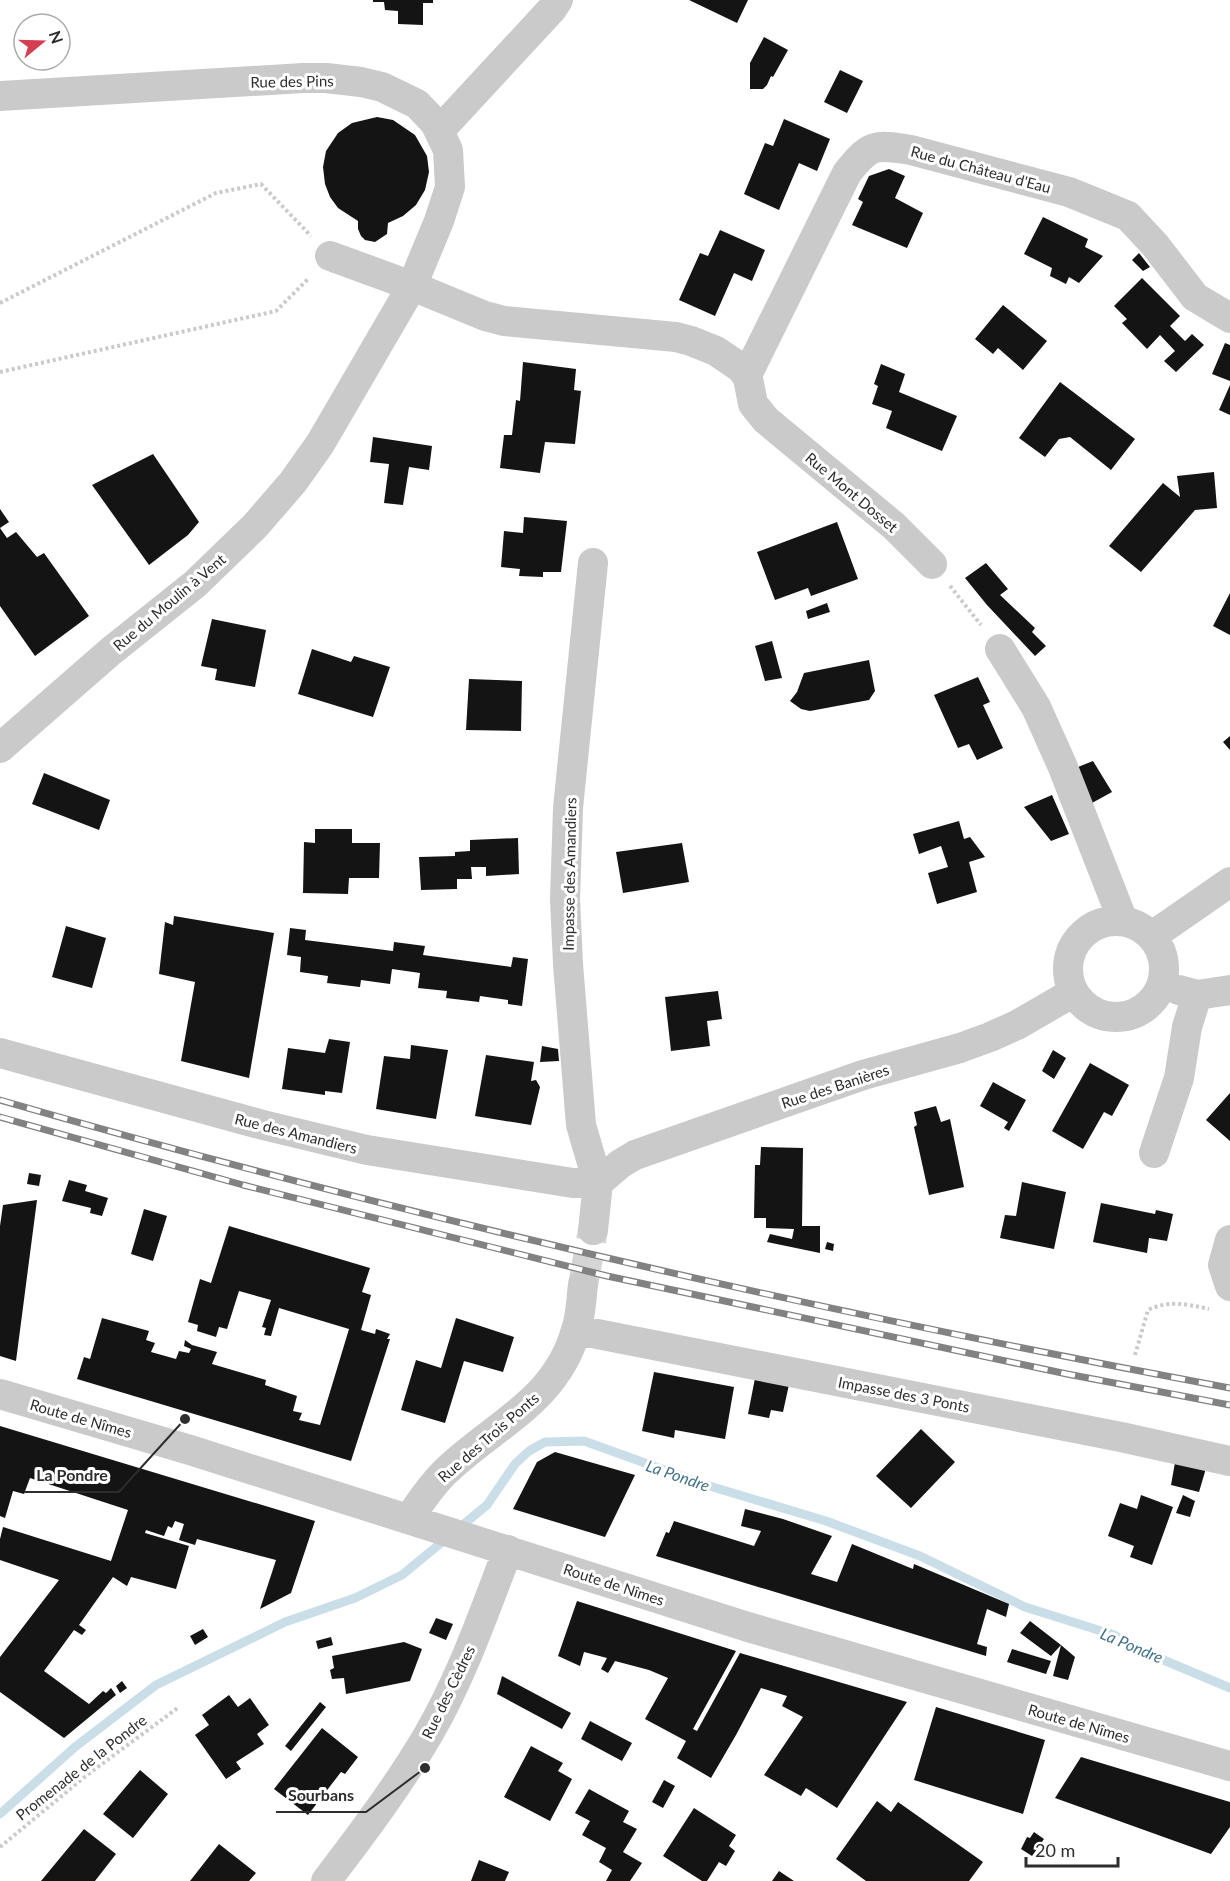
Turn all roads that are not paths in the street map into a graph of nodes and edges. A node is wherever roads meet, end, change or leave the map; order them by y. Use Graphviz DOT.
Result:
graph roads {
  1 [pos="558,0"];
  2 [pos="0,96"];
  3 [pos="439,130"];
  4 [pos="330,256"];
  5 [pos="412,286"];
  6 [pos="1230,318"];
  7 [pos="747,375"];
  8 [pos="593,563"];
  9 [pos="932,564"];
  10 [pos="1000,649"];
  11 [pos="0,748"];
  12 [pos="1230,882"];
  13 [pos="1123,921"];
  14 [pos="1152,936"];
  15 [pos="1162,985"];
  16 [pos="1230,990"];
  17 [pos="1074,992"];
  18 [pos="1197,995"];
  19 [pos="0,1053"];
  20 [pos="1154,1153"];
  21 [pos="598,1183"];
  22 [pos="593,1230"];
  23 [pos="1230,1240"];
  24 [pos="583,1285"];
  25 [pos="1223,1298"];
  26 [pos="577,1330"];
  27 [pos="0,1394"];
  28 [pos="1230,1461"];
  29 [pos="409,1519"];
  30 [pos="508,1550"];
  31 [pos="1230,1766"];
  32 [pos="326,1881"];
  1 -- 3 [label="street"];
  2 -- 3 [label="street, Rue des Pins"];
  3 -- 5 [label="street, Rue des Pins"];
  4 -- 5 [label="street"];
  5 -- 7 [label="street"];
  5 -- 11 [label="street, Rue du Moulin à Vent"];
  6 -- 7 [label="street, Rue du Château d'Eau"];
  7 -- 9 [label="street, Rue Mont Dosset"];
  8 -- 21 [label="street, Impasse des Amandiers"];
  10 -- 13 [label="street"];
  12 -- 14 [label="street"];
  13 -- 14 [label="street"];
  13 -- 17 [label="street"];
  14 -- 15 [label="street"];
  15 -- 17 [label="street"];
  15 -- 18 [label="street"];
  16 -- 18 [label="street"];
  17 -- 21 [label="street, Rue des Banières"];
  18 -- 20 [label="street"];
  19 -- 21 [label="street, Rue des Amandiers"];
  21 -- 22 [label="street"];
  23 -- 25 [label="street"];
  24 -- 26 [label="street, Rue des Trois Ponts"];
  26 -- 28 [label="street, Impasse des 3 Ponts"];
  26 -- 29 [label="street, Rue des Trois Ponts"];
  27 -- 29 [label="street, Route de Nîmes"];
  29 -- 30 [label="street, Route de Nîmes"];
  30 -- 31 [label="street, Route de Nîmes"];
  30 -- 32 [label="street, Rue des Cèdres"];
}
